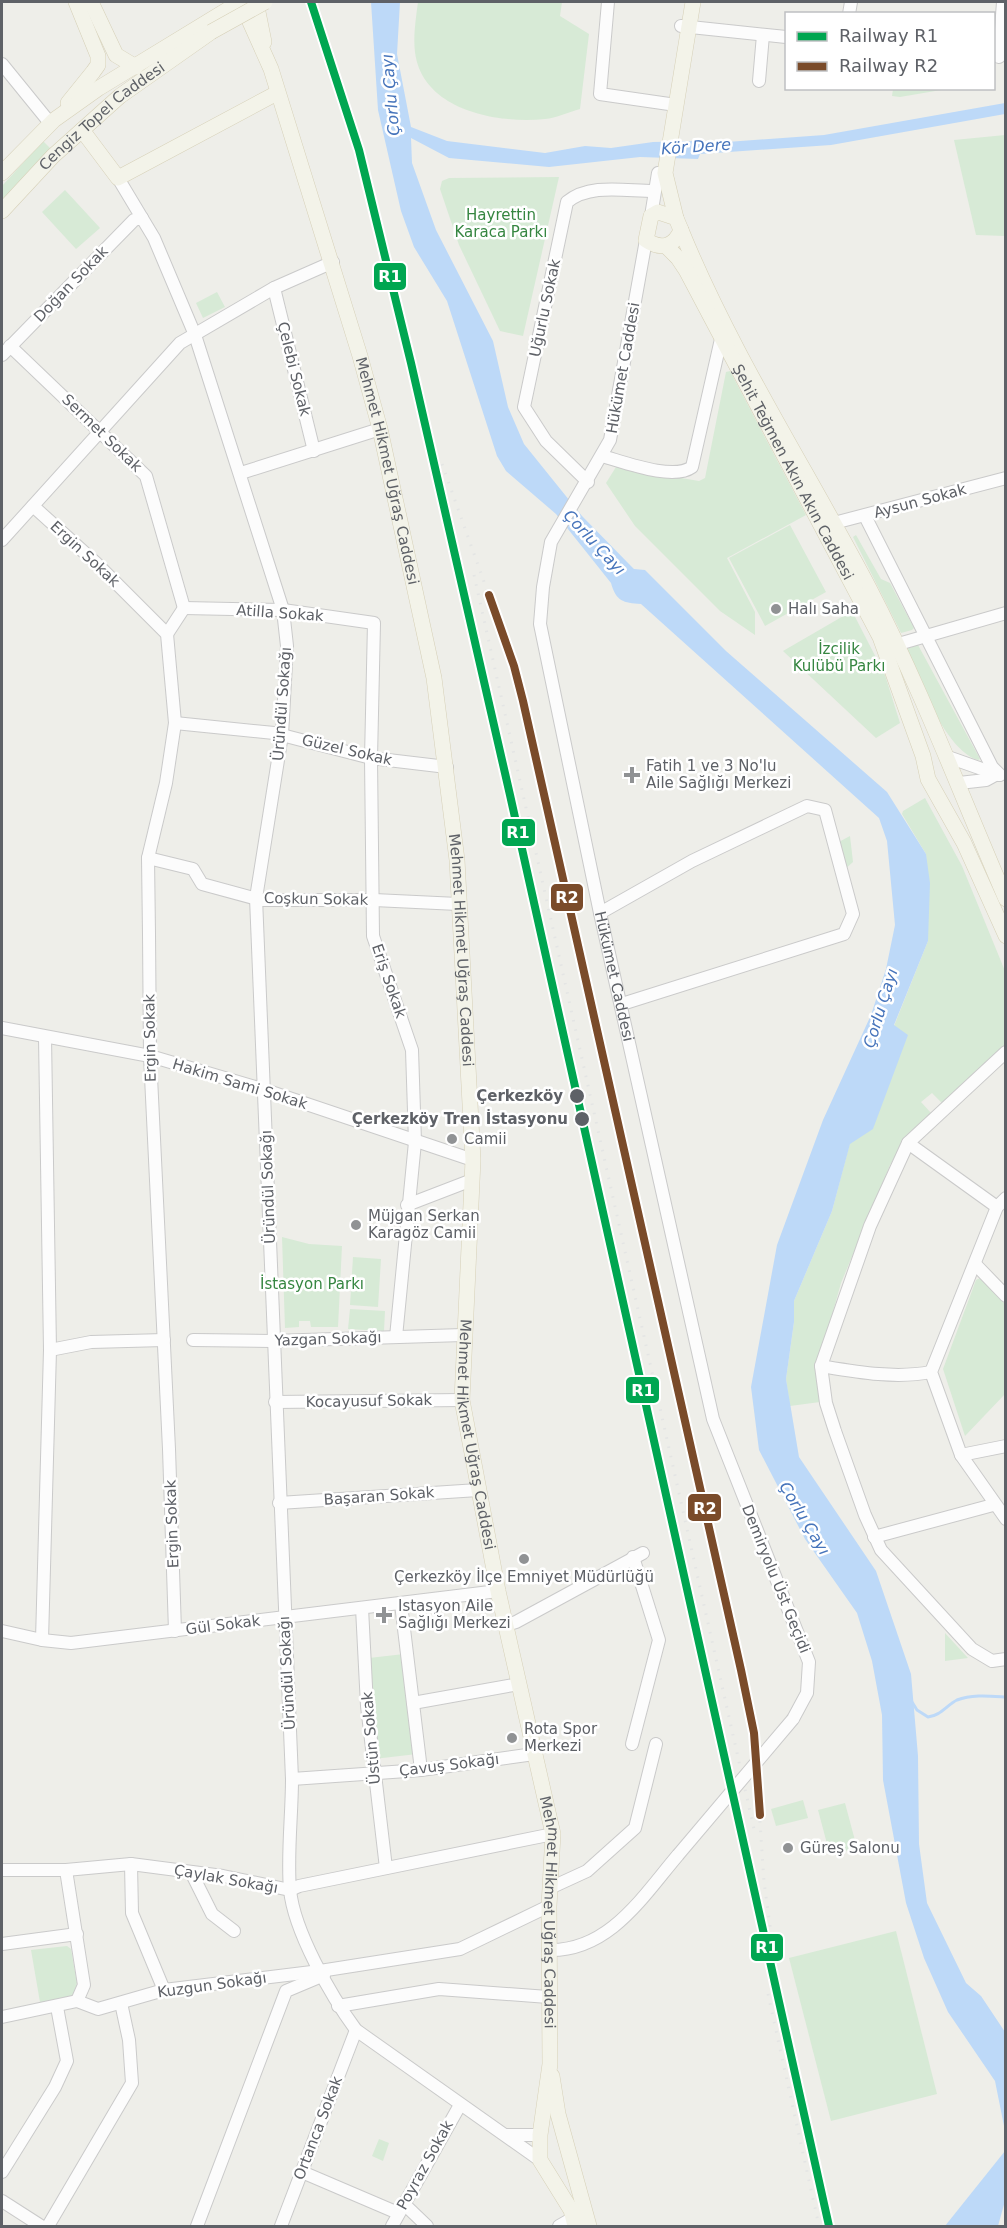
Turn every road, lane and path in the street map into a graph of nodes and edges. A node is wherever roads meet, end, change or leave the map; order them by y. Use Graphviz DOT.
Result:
graph roads {
  1 [pos="76,2"];
  2 [pos="91,2"];
  3 [pos="265,2"];
  4 [pos="608,2"];
  5 [pos="685,2"];
  6 [pos="693,2"];
  7 [pos="1003,2"];
  8 [pos="245,3"];
  9 [pos="209,26"];
  10 [pos="685,26"];
  11 [pos="763,35"];
  12 [pos="785,37"];
  13 [pos="999,57"];
  14 [pos="2,64"];
  15 [pos="136,67"];
  16 [pos="759,81"];
  17 [pos="277,93"];
  18 [pos="669,104"];
  19 [pos="52,122"];
  20 [pos="670,122"];
  21 [pos="82,130"];
  22 [pos="2,173"];
  23 [pos="662,173"];
  24 [pos="118,178"];
  25 [pos="654,191"];
  26 [pos="2,211"];
  27 [pos="651,216"];
  28 [pos="142,218"];
  29 [pos="679,224"];
  30 [pos="646,240"];
  31 [pos="663,246"];
  32 [pos="333,262"];
  33 [pos="642,262"];
  34 [pos="274,288"];
  35 [pos="195,335"];
  36 [pos="721,339"];
  37 [pos="6,351"];
  38 [pos="380,429"];
  39 [pos="101,430"];
  40 [pos="314,451"];
  41 [pos="602,456"];
  42 [pos="241,473"];
  43 [pos="1005,478"];
  44 [pos="585,486"];
  45 [pos="33,506"];
  46 [pos="865,516"];
  47 [pos="834,523"];
  48 [pos="3,533"];
  49 [pos="184,608"];
  50 [pos="283,610"];
  51 [pos="1005,613"];
  52 [pos="374,623"];
  53 [pos="167,634"];
  54 [pos="924,637"];
  55 [pos="895,645"];
  56 [pos="175,723"];
  57 [pos="282,735"];
  58 [pos="948,757"];
  59 [pos="371,758"];
  60 [pos="447,767"];
  61 [pos="1001,775"];
  62 [pos="928,779"];
  63 [pos="959,783"];
  64 [pos="148,858"];
  65 [pos="256,898"];
  66 [pos="374,900"];
  67 [pos="1005,900"];
  68 [pos="458,904"];
  69 [pos="600,913"];
  70 [pos="1005,936"];
  71 [pos="622,1004"];
  72 [pos="2,1028"];
  73 [pos="45,1036"];
  74 [pos="1005,1052"];
  75 [pos="150,1056"];
  76 [pos="262,1089"];
  77 [pos="415,1142"];
  78 [pos="908,1143"];
  79 [pos="473,1160"];
  80 [pos="472,1180"];
  81 [pos="1001,1203"];
  82 [pos="407,1205"];
  83 [pos="975,1264"];
  84 [pos="1005,1296"];
  85 [pos="463,1335"];
  86 [pos="396,1337"];
  87 [pos="164,1340"];
  88 [pos="193,1340"];
  89 [pos="272,1341"];
  90 [pos="50,1350"];
  91 [pos="821,1366"];
  92 [pos="931,1372"];
  93 [pos="462,1400"];
  94 [pos="275,1402"];
  95 [pos="713,1419"];
  96 [pos="1005,1446"];
  97 [pos="961,1455"];
  98 [pos="478,1490"];
  99 [pos="279,1503"];
  100 [pos="993,1505"];
  101 [pos="1005,1520"];
  102 [pos="874,1537"];
  103 [pos="498,1591"];
  104 [pos="401,1604"];
  105 [pos="362,1608"];
  106 [pos="285,1617"];
  107 [pos="506,1625"];
  108 [pos="2,1631"];
  109 [pos="168,1632"];
  110 [pos="42,1640"];
  111 [pos="1005,1659"];
  112 [pos="519,1684"];
  113 [pos="413,1703"];
  114 [pos="632,1744"];
  115 [pos="656,1744"];
  116 [pos="534,1754"];
  117 [pos="422,1770"];
  118 [pos="374,1772"];
  119 [pos="292,1779"];
  120 [pos="553,1834"];
  121 [pos="131,1864"];
  122 [pos="386,1868"];
  123 [pos="2,1870"];
  124 [pos="66,1870"];
  125 [pos="191,1872"];
  126 [pos="550,1888"];
  127 [pos="290,1890"];
  128 [pos="549,1906"];
  129 [pos="234,1932"];
  130 [pos="77,1934"];
  131 [pos="2,1944"];
  132 [pos="548,1950"];
  133 [pos="322,1973"];
  134 [pos="164,1990"];
  135 [pos="548,1996"];
  136 [pos="77,2001"];
  137 [pos="121,2003"];
  138 [pos="338,2006"];
  139 [pos="57,2007"];
  140 [pos="2,2017"];
  141 [pos="356,2030"];
  142 [pos="550,2064"];
  143 [pos="460,2105"];
  144 [pos="507,2135"];
  145 [pos="540,2135"];
  146 [pos="567,2144"];
  147 [pos="540,2160"];
  148 [pos="2,2172"];
  149 [pos="302,2172"];
  150 [pos="2,2201"];
  151 [pos="401,2208"];
  152 [pos="574,2222"];
  153 [pos="41,2226"];
  154 [pos="48,2226"];
  155 [pos="197,2226"];
  156 [pos="281,2226"];
  157 [pos="392,2226"];
  158 [pos="427,2226"];
  159 [pos="559,2226"];
  160 [pos="589,2226"];
  1 -- 19 [label="main road"];
  2 -- 15 [label="main road"];
  3 -- 9 [label="main road, bridge"];
  4 -- 18 [label="street"];
  5 -- 10 [label="main road"];
  6 -- 10 [label="main road"];
  7 -- 13 [label="street"];
  8 -- 9 [label="main road"];
  8 -- 17 [label="main road, Mehmet Hikmet Uğraş Caddesi"];
  9 -- 15 [label="main road, Cengiz Topel Caddesi"];
  9 -- 21 [label="main road, Cengiz Topel Caddesi"];
  10 -- 11 [label="street"];
  10 -- 18 [label="main road"];
  10 -- 20 [label="main road"];
  11 -- 12 [label="street"];
  11 -- 16 [label="street"];
  14 -- 19 [label="street"];
  15 -- 19 [label="main road, Cengiz Topel Caddesi"];
  17 -- 24 [label="main road"];
  17 -- 32 [label="main road, Mehmet Hikmet Uğraş Caddesi"];
  18 -- 20 [label="main road"];
  19 -- 22 [label="main road, Cengiz Topel Caddesi"];
  20 -- 23 [label="main road"];
  21 -- 24 [label="main road"];
  21 -- 26 [label="main road, Cengiz Topel Caddesi"];
  23 -- 25 [label="street"];
  23 -- 29 [label="main road, Şehit Teğmen Akın Akın Caddesi"];
  24 -- 28 [label="street, Üründül Sokağı"];
  25 -- 27 [label="street"];
  25 -- 44 [label="street, Uğurlu Sokak"];
  27 -- 29 [label="main road"];
  27 -- 30 [label="main road"];
  28 -- 35 [label="street, Üründül Sokağı"];
  28 -- 37 [label="street, Doğan Sokak"];
  29 -- 31 [label="main road"];
  29 -- 47 [label="main road, Şehit Teğmen Akın Akın Caddesi"];
  30 -- 31 [label="main road"];
  30 -- 33 [label="street, Hükümet Caddesi"];
  31 -- 33 [label="street"];
  31 -- 36 [label="main road, Şehit Teğmen Akın Akın Caddesi"];
  32 -- 34 [label="street"];
  32 -- 38 [label="main road, Mehmet Hikmet Uğraş Caddesi"];
  33 -- 41 [label="street, Hükümet Caddesi"];
  34 -- 35 [label="street"];
  34 -- 40 [label="street, Çelebi Sokak"];
  35 -- 39 [label="street"];
  35 -- 42 [label="street, Üründül Sokağı"];
  36 -- 41 [label="street"];
  36 -- 62 [label="main road, Şehit Teğmen Akın Akın Caddesi"];
  37 -- 39 [label="street, Sermet Sokak"];
  38 -- 40 [label="street"];
  38 -- 60 [label="main road, Mehmet Hikmet Uğraş Caddesi"];
  39 -- 45 [label="street"];
  39 -- 49 [label="street, Sermet Sokak"];
  40 -- 42 [label="street"];
  41 -- 44 [label="street, Hükümet Caddesi"];
  42 -- 50 [label="street, Üründül Sokağı"];
  43 -- 46 [label="street, Aysun Sokak"];
  44 -- 69 [label="street, Hükümet Caddesi"];
  45 -- 48 [label="street"];
  45 -- 53 [label="street, Ergin Sokak"];
  46 -- 47 [label="street, Aysun Sokak"];
  46 -- 54 [label="street"];
  47 -- 55 [label="main road, Şehit Teğmen Akın Akın Caddesi"];
  49 -- 50 [label="street, Atilla Sokak"];
  49 -- 53 [label="street"];
  50 -- 52 [label="street, Atilla Sokak"];
  50 -- 57 [label="street, Üründül Sokağı"];
  51 -- 54 [label="street"];
  52 -- 59 [label="street, Eriş Sokak"];
  53 -- 56 [label="street, Ergin Sokak"];
  54 -- 55 [label="street"];
  54 -- 61 [label="street"];
  55 -- 58 [label="main road, Şehit Teğmen Akın Akın Caddesi"];
  56 -- 57 [label="street, Güzel Sokak"];
  56 -- 64 [label="street, Ergin Sokak"];
  57 -- 59 [label="street, Güzel Sokak"];
  57 -- 65 [label="street, Üründül Sokağı"];
  58 -- 61 [label="street"];
  58 -- 62 [label="main road"];
  58 -- 63 [label="main road, Şehit Teğmen Akın Akın Caddesi"];
  59 -- 60 [label="street, Güzel Sokak"];
  59 -- 66 [label="street, Eriş Sokak"];
  60 -- 68 [label="main road, Mehmet Hikmet Uğraş Caddesi"];
  61 -- 63 [label="street"];
  62 -- 63 [label="main road"];
  62 -- 70 [label="main road, Şehit Teğmen Akın Akın Caddesi"];
  63 -- 67 [label="main road"];
  64 -- 65 [label="street, Coşkun Sokak"];
  64 -- 75 [label="street, Ergin Sokak"];
  65 -- 66 [label="street, Coşkun Sokak"];
  65 -- 76 [label="street, Üründül Sokağı"];
  66 -- 68 [label="street, Coşkun Sokak"];
  66 -- 77 [label="street, Eriş Sokak"];
  68 -- 79 [label="main road, Mehmet Hikmet Uğraş Caddesi"];
  69 -- 71 [label="street, Hükümet Caddesi"];
  69 -- 71 [label="street"];
  71 -- 95 [label="street, Hükümet Caddesi"];
  72 -- 73 [label="street, Hakim Sami Sokak"];
  73 -- 75 [label="street, Hakim Sami Sokak"];
  73 -- 90 [label="street"];
  74 -- 78 [label="street"];
  75 -- 76 [label="street, Hakim Sami Sokak"];
  75 -- 87 [label="street, Ergin Sokak"];
  76 -- 77 [label="street, Hakim Sami Sokak"];
  76 -- 89 [label="street, Üründül Sokağı"];
  77 -- 79 [label="street, Hakim Sami Sokak"];
  77 -- 82 [label="street, Eriş Sokak"];
  78 -- 81 [label="street"];
  78 -- 91 [label="street"];
  79 -- 80 [label="main road, Mehmet Hikmet Uğraş Caddesi"];
  80 -- 82 [label="street"];
  80 -- 85 [label="main road, Mehmet Hikmet Uğraş Caddesi"];
  81 -- 83 [label="street"];
  82 -- 86 [label="street, Eriş Sokak"];
  83 -- 84 [label="street"];
  83 -- 92 [label="street"];
  85 -- 86 [label="street, Yazgan Sokağı"];
  85 -- 93 [label="main road, Mehmet Hikmet Uğraş Caddesi"];
  86 -- 89 [label="street, Yazgan Sokağı"];
  87 -- 90 [label="street"];
  87 -- 109 [label="street, Ergin Sokak"];
  88 -- 89 [label="street, Yazgan Sokağı"];
  89 -- 94 [label="street, Üründül Sokağı"];
  90 -- 110 [label="street"];
  91 -- 92 [label="street"];
  91 -- 102 [label="street"];
  92 -- 97 [label="street"];
  93 -- 94 [label="street, Kocayusuf Sokak"];
  93 -- 98 [label="main road, Mehmet Hikmet Uğraş Caddesi"];
  94 -- 99 [label="street, Üründül Sokağı"];
  95 -- 132 [label="street, Demiryolu Üst Geçidi, bridge"];
  96 -- 97 [label="street"];
  97 -- 100 [label="street"];
  98 -- 99 [label="street, Başaran Sokak"];
  98 -- 103 [label="main road, Mehmet Hikmet Uğraş Caddesi"];
  99 -- 106 [label="street, Üründül Sokağı"];
  100 -- 101 [label="street"];
  100 -- 102 [label="street"];
  102 -- 111 [label="street"];
  103 -- 104 [label="street, Gül Sokak"];
  103 -- 107 [label="main road, Mehmet Hikmet Uğraş Caddesi"];
  104 -- 105 [label="street, Gül Sokak"];
  104 -- 113 [label="street"];
  105 -- 106 [label="street, Gül Sokak"];
  105 -- 118 [label="street, Üstün Sokak"];
  106 -- 109 [label="street, Gül Sokak"];
  106 -- 119 [label="street, Üründül Sokağı"];
  107 -- 112 [label="main road, Mehmet Hikmet Uğraş Caddesi"];
  107 -- 114 [label="street"];
  108 -- 110 [label="street, Gül Sokak"];
  109 -- 110 [label="street, Gül Sokak"];
  112 -- 113 [label="street"];
  112 -- 116 [label="main road, Mehmet Hikmet Uğraş Caddesi"];
  113 -- 117 [label="street"];
  115 -- 126 [label="street"];
  116 -- 117 [label="street, Çavuş Sokağı"];
  116 -- 120 [label="main road, Mehmet Hikmet Uğraş Caddesi"];
  117 -- 118 [label="street, Çavuş Sokağı"];
  118 -- 119 [label="street, Çavuş Sokağı"];
  118 -- 122 [label="street, Üstün Sokak"];
  119 -- 127 [label="street, Üründül Sokağı"];
  120 -- 122 [label="street, Çaylak Sokağı"];
  120 -- 126 [label="main road, Mehmet Hikmet Uğraş Caddesi"];
  121 -- 124 [label="street, Çaylak Sokağı"];
  121 -- 125 [label="street, Çaylak Sokağı"];
  121 -- 134 [label="street"];
  122 -- 127 [label="street, Çaylak Sokağı"];
  123 -- 124 [label="street, Çaylak Sokağı"];
  124 -- 130 [label="street"];
  125 -- 127 [label="street, Çaylak Sokağı"];
  125 -- 129 [label="street"];
  126 -- 128 [label="main road, Mehmet Hikmet Uğraş Caddesi"];
  127 -- 133 [label="street, Üründül Sokağı"];
  128 -- 132 [label="main road, Mehmet Hikmet Uğraş Caddesi"];
  128 -- 133 [label="street"];
  130 -- 131 [label="street"];
  130 -- 136 [label="street"];
  132 -- 135 [label="main road, Mehmet Hikmet Uğraş Caddesi"];
  133 -- 134 [label="street, Kuzgun Sokağı"];
  133 -- 138 [label="street, Üründül Sokağı"];
  133 -- 155 [label="street"];
  134 -- 137 [label="street, Kuzgun Sokağı"];
  135 -- 138 [label="street"];
  135 -- 142 [label="main road, Mehmet Hikmet Uğraş Caddesi"];
  136 -- 137 [label="street, Kuzgun Sokağı"];
  136 -- 139 [label="street, Kuzgun Sokağı"];
  137 -- 154 [label="street"];
  138 -- 141 [label="street, Üründül Sokağı"];
  139 -- 140 [label="street, Kuzgun Sokağı"];
  139 -- 148 [label="street"];
  141 -- 143 [label="street, Üründül Sokağı"];
  141 -- 149 [label="street, Ortanca Sokak"];
  142 -- 145 [label="main road, Mehmet Hikmet Uğraş Caddesi"];
  142 -- 146 [label="main road, Mehmet Hikmet Uğraş Caddesi"];
  143 -- 144 [label="street, Üründül Sokağı"];
  143 -- 151 [label="street, Poyraz Sokak"];
  144 -- 145 [label="street"];
  144 -- 147 [label="street, Üründül Sokağı"];
  145 -- 146 [label="main road"];
  145 -- 147 [label="main road, Mehmet Hikmet Uğraş Caddesi"];
  146 -- 147 [label="main road"];
  146 -- 160 [label="main road, Mehmet Hikmet Uğraş Caddesi"];
  147 -- 152 [label="main road"];
  149 -- 151 [label="street"];
  149 -- 156 [label="street, Ortanca Sokak"];
  150 -- 153 [label="street"];
  151 -- 157 [label="street, Poyraz Sokak"];
  151 -- 158 [label="street"];
  152 -- 159 [label="street"];
}
